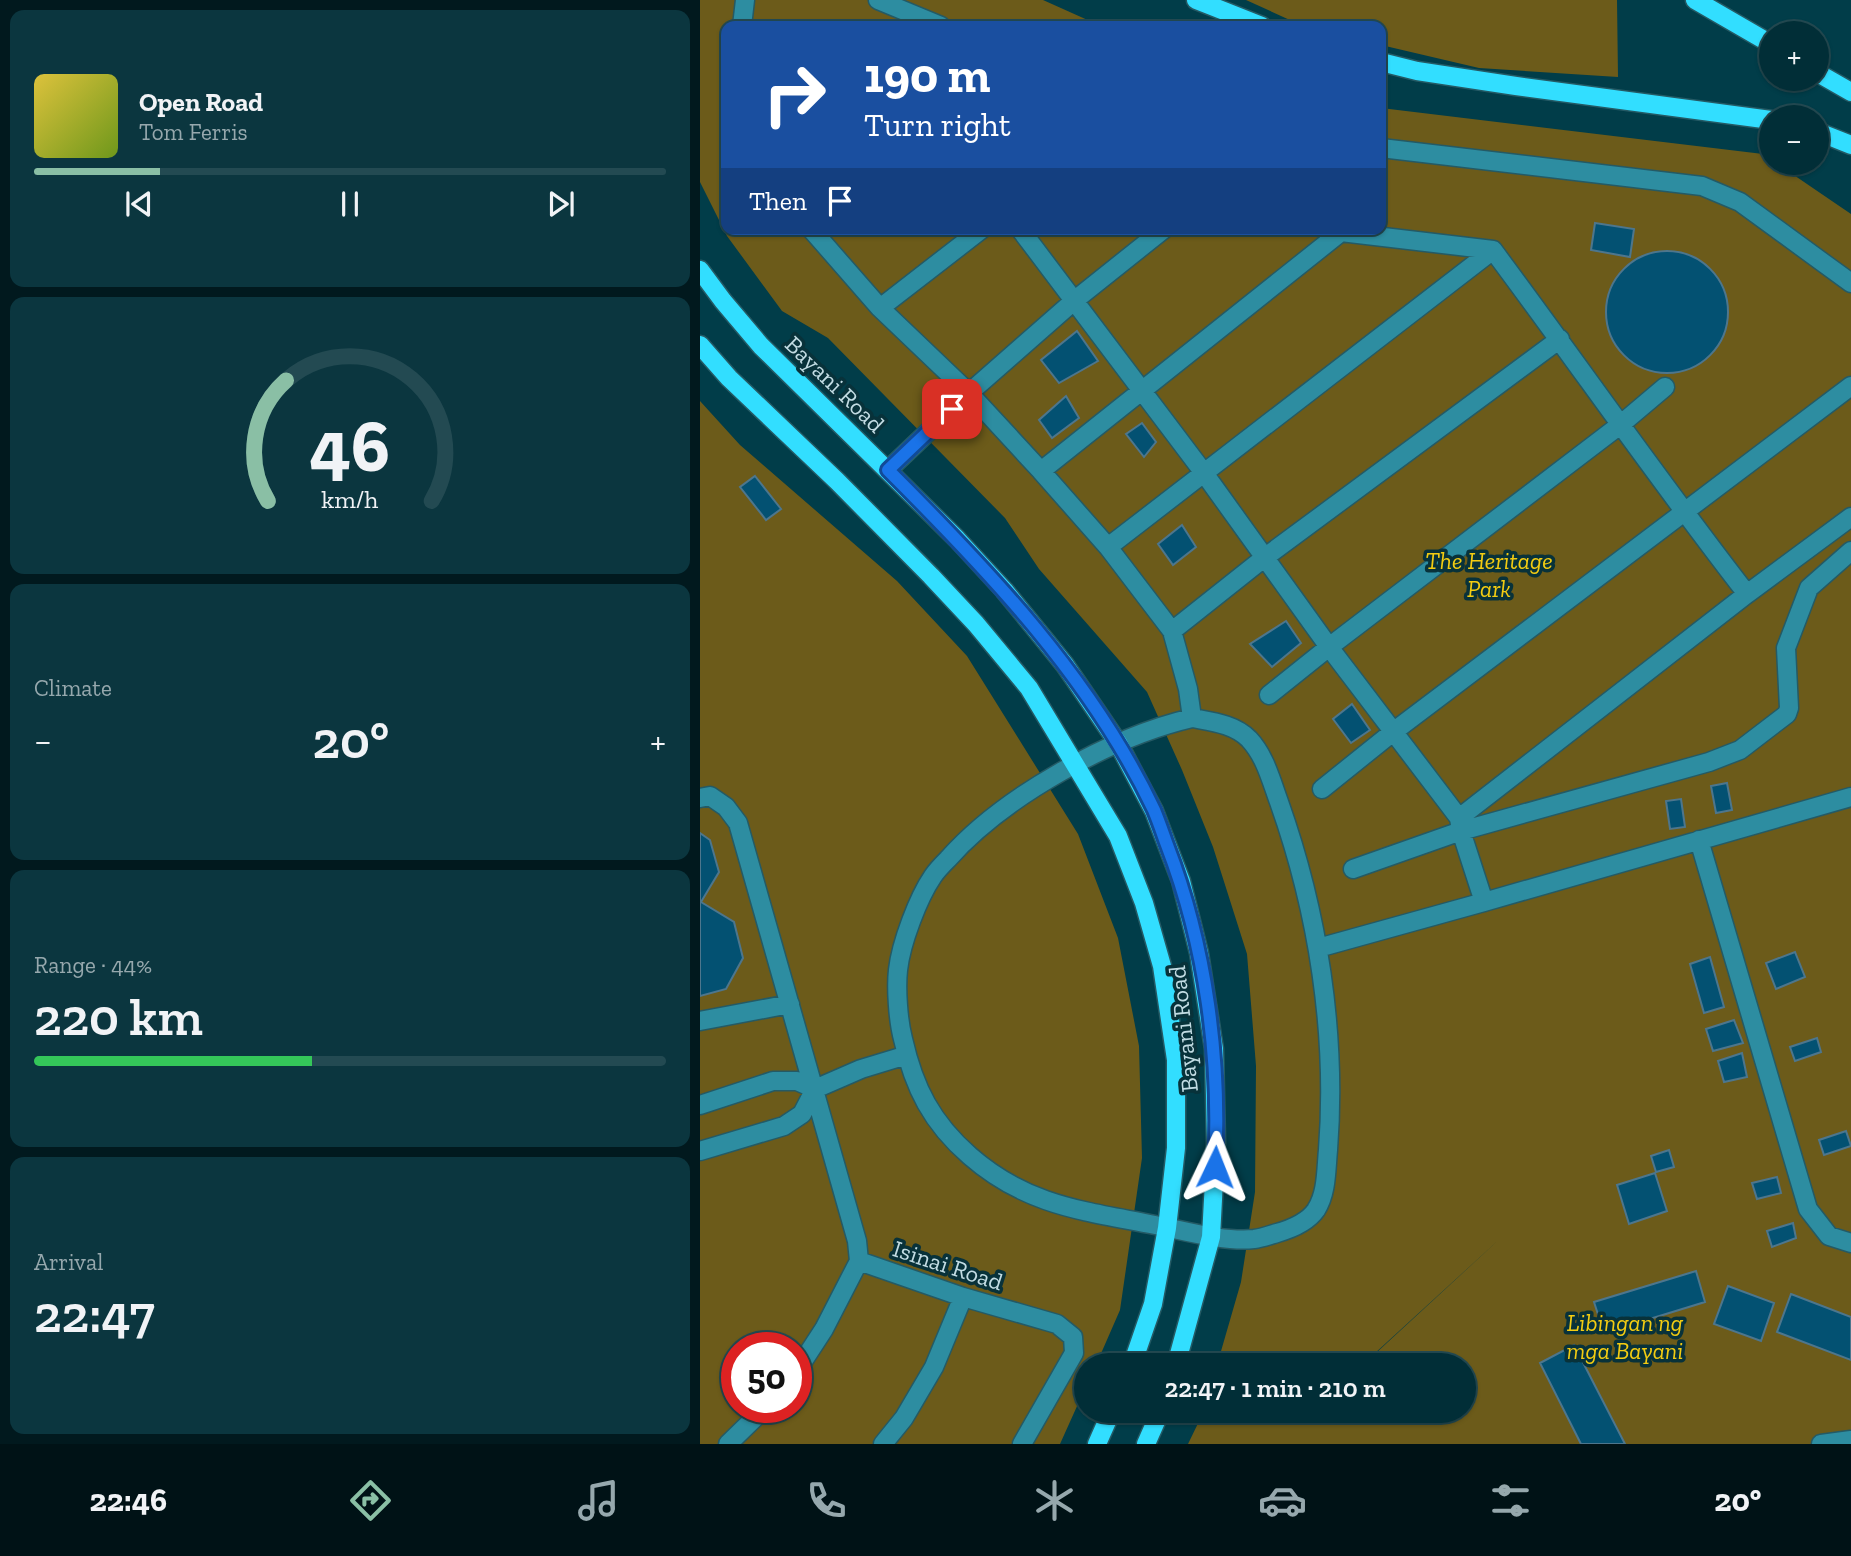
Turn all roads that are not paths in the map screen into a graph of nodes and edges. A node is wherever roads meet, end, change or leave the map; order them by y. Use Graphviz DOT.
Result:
graph roads {
  1 [pos="745,0"];
  2 [pos="878,0"];
  3 [pos="1196,0"];
  4 [pos="1695,0"];
  5 [pos="747,21"];
  6 [pos="929,21"];
  7 [pos="1249,21"];
  8 [pos="1759,37"];
  9 [pos="1386,63"];
  10 [pos="1829,79"];
  11 [pos="1851,92"];
  12 [pos="1759,118"];
  13 [pos="1829,136"];
  14 [pos="1851,145"];
  15 [pos="1386,149"];
  16 [pos="818,235"];
  17 [pos="974,235"];
  18 [pos="1025,235"];
  19 [pos="1156,235"];
  20 [pos="1330,235"];
  21 [pos="1368,235"];
  22 [pos="1493,250"];
  23 [pos="700,270"];
  24 [pos="1851,282"];
  25 [pos="1074,300"];
  26 [pos="880,307"];
  27 [pos="1560,339"];
  28 [pos="700,345"];
  29 [pos="1851,386"];
  30 [pos="1665,387"];
  31 [pos="1141,390"];
  32 [pos="969,393"];
  33 [pos="1620,425"];
  34 [pos="888,470"];
  35 [pos="1041,471"];
  36 [pos="1205,473"];
  37 [pos="1683,512"];
  38 [pos="1851,517"];
  39 [pos="1826,536"];
  40 [pos="1108,547"];
  41 [pos="1845,556"];
  42 [pos="1264,558"];
  43 [pos="1747,594"];
  44 [pos="1172,631"];
  45 [pos="1329,647"];
  46 [pos="1269,695"];
  47 [pos="1192,718"];
  48 [pos="1393,732"];
  49 [pos="1118,743"];
  50 [pos="1074,766"];
  51 [pos="1322,789"];
  52 [pos="1851,797"];
  53 [pos="700,799"];
  54 [pos="1460,824"];
  55 [pos="1699,840"];
  56 [pos="1353,869"];
  57 [pos="1484,902"];
  58 [pos="1318,947"];
  59 [pos="790,1004"];
  60 [pos="700,1021"];
  61 [pos="906,1055"];
  62 [pos="814,1089"];
  63 [pos="700,1105"];
  64 [pos="700,1151"];
  65 [pos="1167,1227"];
  66 [pos="1211,1237"];
  67 [pos="1851,1243"];
  68 [pos="859,1261"];
  69 [pos="963,1297"];
  70 [pos="812,1347"];
  71 [pos="1136,1353"];
  72 [pos="1180,1353"];
  73 [pos="750,1423"];
  74 [pos="1106,1423"];
  75 [pos="1155,1423"];
  76 [pos="1851,1440"];
  77 [pos="728,1444"];
  78 [pos="883,1444"];
  79 [pos="1023,1444"];
  80 [pos="1097,1444"];
  81 [pos="1146,1444"];
  82 [pos="1821,1444"];
  1 -- 5 [label="street"];
  2 -- 6 [label="street"];
  3 -- 7 [label="main road"];
  4 -- 8 [label="main road"];
  9 -- 12 [label="main road"];
  10 -- 11 [label="main road"];
  13 -- 14 [label="main road"];
  15 -- 24 [label="street"];
  16 -- 26 [label="street"];
  17 -- 26 [label="street"];
  18 -- 25 [label="street"];
  19 -- 25 [label="street"];
  20 -- 31 [label="street"];
  21 -- 22 [label="street"];
  22 -- 27 [label="street"];
  22 -- 36 [label="street"];
  23 -- 34 [label="main road, Bayani Road"];
  25 -- 31 [label="street"];
  25 -- 32 [label="street"];
  26 -- 32 [label="street"];
  27 -- 33 [label="street"];
  27 -- 42 [label="street"];
  28 -- 50 [label="main road, Bayani Road"];
  29 -- 37 [label="street"];
  30 -- 33 [label="street"];
  31 -- 35 [label="street"];
  31 -- 36 [label="street"];
  32 -- 34 [label="street"];
  32 -- 35 [label="street"];
  33 -- 37 [label="street"];
  33 -- 45 [label="street"];
  34 -- 49 [label="main road, Bayani Road"];
  35 -- 40 [label="street"];
  36 -- 40 [label="street"];
  36 -- 42 [label="street"];
  37 -- 43 [label="street"];
  37 -- 48 [label="street"];
  38 -- 39 [label="street"];
  39 -- 41 [label="street"];
  39 -- 43 [label="street"];
  40 -- 44 [label="street"];
  41 -- 54 [label="street"];
  42 -- 44 [label="street"];
  42 -- 45 [label="street"];
  43 -- 54 [label="street"];
  44 -- 47 [label="street"];
  45 -- 46 [label="street"];
  45 -- 48 [label="street"];
  47 -- 49 [label="street"];
  47 -- 58 [label="street"];
  48 -- 51 [label="street"];
  48 -- 54 [label="street"];
  49 -- 50 [label="street"];
  49 -- 66 [label="main road, Bayani Road"];
  50 -- 61 [label="street"];
  50 -- 65 [label="main road, Bayani Road"];
  52 -- 55 [label="street"];
  53 -- 59 [label="street, Isinai Road"];
  54 -- 56 [label="street"];
  54 -- 57 [label="street"];
  55 -- 57 [label="street"];
  55 -- 67 [label="street"];
  57 -- 58 [label="street"];
  58 -- 66 [label="street"];
  59 -- 60 [label="street"];
  59 -- 62 [label="street, Isinai Road"];
  61 -- 62 [label="street"];
  61 -- 65 [label="street"];
  62 -- 63 [label="street"];
  62 -- 64 [label="street"];
  62 -- 68 [label="street, Isinai Road"];
  65 -- 66 [label="street"];
  65 -- 71 [label="main road, Bayani Road"];
  66 -- 72 [label="main road, Bayani Road"];
  68 -- 69 [label="street, Isinai Road"];
  68 -- 70 [label="street"];
  69 -- 78 [label="street"];
  69 -- 79 [label="street, Isinai Road"];
  73 -- 77 [label="street"];
  74 -- 80 [label="main road"];
  75 -- 81 [label="main road"];
  76 -- 82 [label="street"];
}
